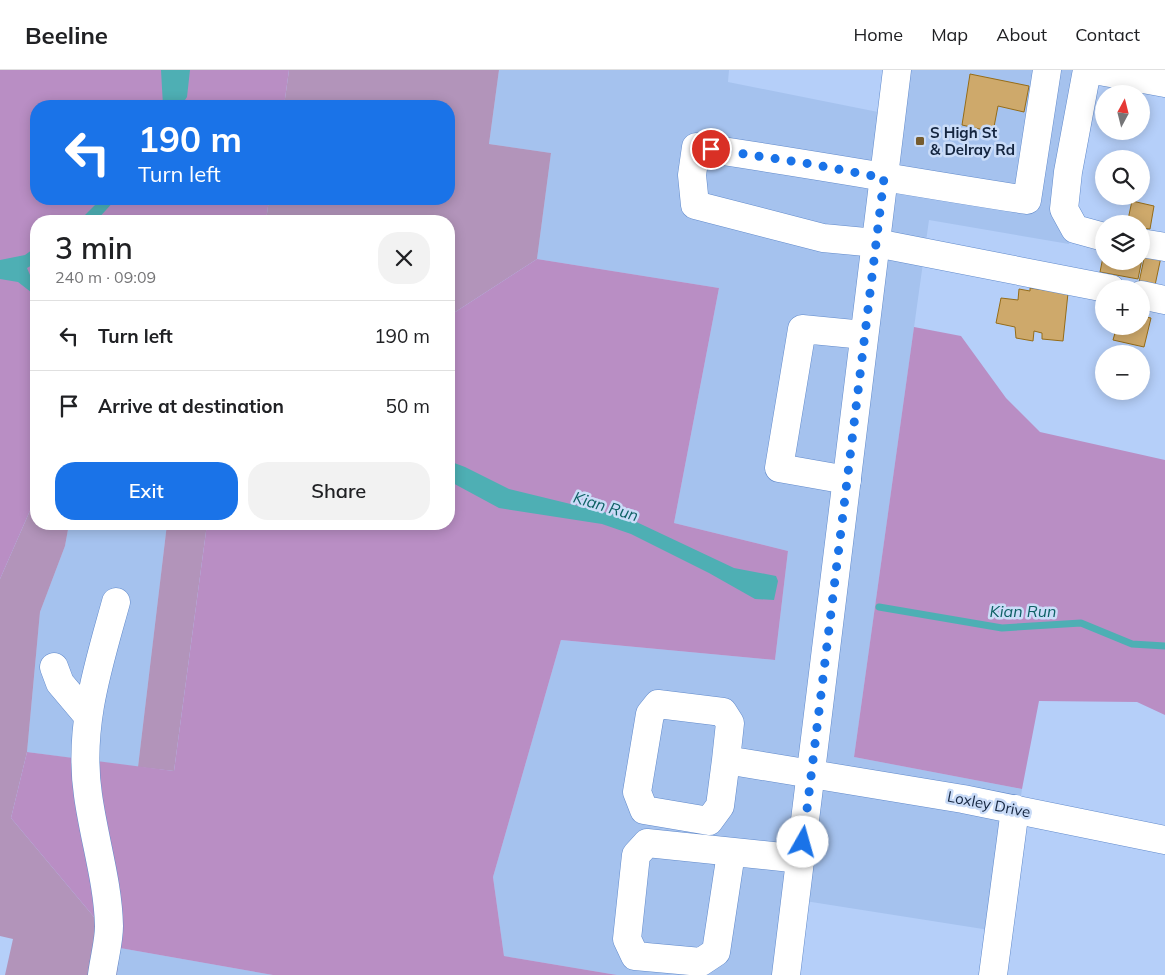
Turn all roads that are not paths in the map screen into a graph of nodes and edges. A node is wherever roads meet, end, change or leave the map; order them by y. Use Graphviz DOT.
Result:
graph roads {
  1 [pos="897,70"];
  2 [pos="1047,70"];
  3 [pos="1087,70"];
  4 [pos="1094,70"];
  5 [pos="1165,83"];
  6 [pos="884,178"];
  7 [pos="1095,235"];
  8 [pos="876,243"];
  9 [pos="1150,244"];
  10 [pos="1165,247"];
  11 [pos="1095,286"];
  12 [pos="1150,297"];
  13 [pos="1165,300"];
  14 [pos="864,335"];
  15 [pos="847,480"];
  16 [pos="116,602"];
  17 [pos="54,667"];
  18 [pos="87,715"];
  19 [pos="726,760"];
  20 [pos="812,773"];
  21 [pos="1015,809"];
  22 [pos="1165,840"];
  23 [pos="731,853"];
  24 [pos="801,859"];
  25 [pos="102,975"];
  26 [pos="786,975"];
  27 [pos="993,975"];
  1 -- 6 [label="main road"];
  2 -- 6 [label="main road"];
  3 -- 7 [label="main road"];
  4 -- 5 [label="main road"];
  6 -- 8 [label="main road"];
  6 -- 8 [label="main road"];
  8 -- 11 [label="main road"];
  8 -- 14 [label="main road"];
  9 -- 10 [label="main road"];
  12 -- 13 [label="main road"];
  14 -- 15 [label="main road"];
  14 -- 15 [label="main road"];
  15 -- 20 [label="main road"];
  16 -- 18 [label="main road"];
  17 -- 18 [label="main road"];
  18 -- 25 [label="main road"];
  19 -- 19 [label="main road"];
  19 -- 20 [label="main road, Loxley Drive"];
  20 -- 21 [label="main road, Loxley Drive"];
  20 -- 24 [label="main road"];
  21 -- 22 [label="main road, Loxley Drive"];
  21 -- 27 [label="main road"];
  23 -- 23 [label="main road"];
  23 -- 24 [label="main road"];
  24 -- 26 [label="main road"];
}
